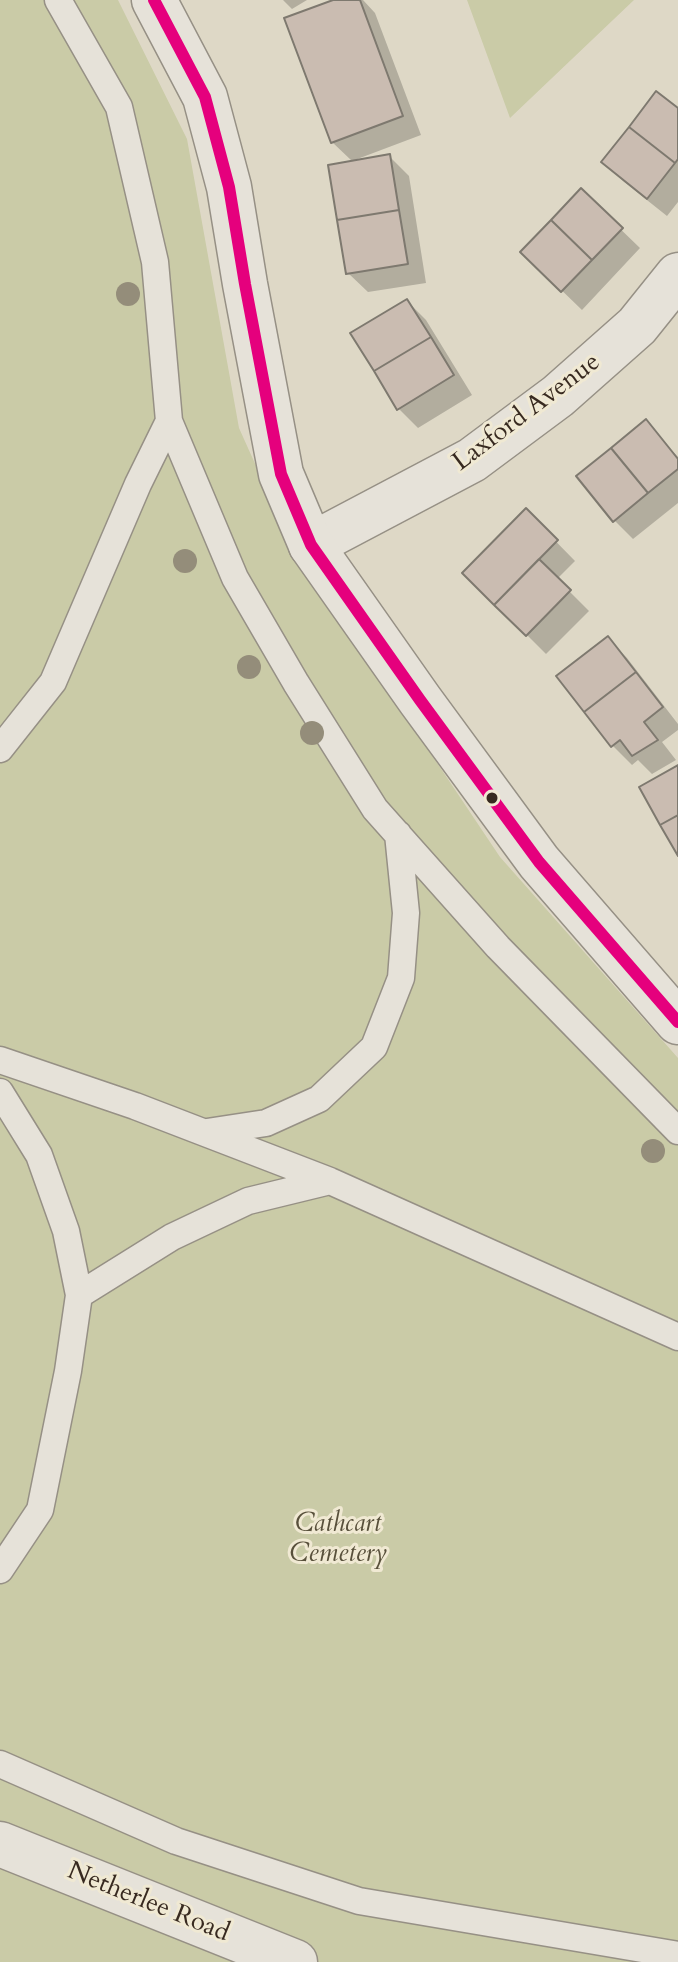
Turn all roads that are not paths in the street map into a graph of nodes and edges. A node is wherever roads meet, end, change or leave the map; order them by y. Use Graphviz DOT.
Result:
graph roads {
  1 [pos="58,0"];
  2 [pos="154,0"];
  3 [pos="678,275"];
  4 [pos="169,421"];
  5 [pos="311,545"];
  6 [pos="0,749"];
  7 [pos="398,834"];
  8 [pos="675,1011"];
  9 [pos="0,1060"];
  10 [pos="0,1092"];
  11 [pos="678,1131"];
  12 [pos="204,1133"];
  13 [pos="330,1181"];
  14 [pos="79,1295"];
  15 [pos="678,1337"];
  16 [pos="0,1570"];
  17 [pos="0,1764"];
  18 [pos="0,1844"];
  19 [pos="678,1955"];
  20 [pos="295,1962"];
  1 -- 4 [label="lane"];
  2 -- 5 [label="street"];
  3 -- 5 [label="street, Laxford Avenue"];
  4 -- 6 [label="lane"];
  4 -- 7 [label="lane"];
  5 -- 8 [label="street"];
  7 -- 11 [label="lane"];
  7 -- 12 [label="lane"];
  9 -- 12 [label="lane"];
  10 -- 14 [label="lane"];
  12 -- 13 [label="lane"];
  13 -- 14 [label="lane"];
  13 -- 15 [label="lane"];
  14 -- 16 [label="lane"];
  17 -- 19 [label="lane"];
  18 -- 20 [label="street, Netherlee Road"];
}
